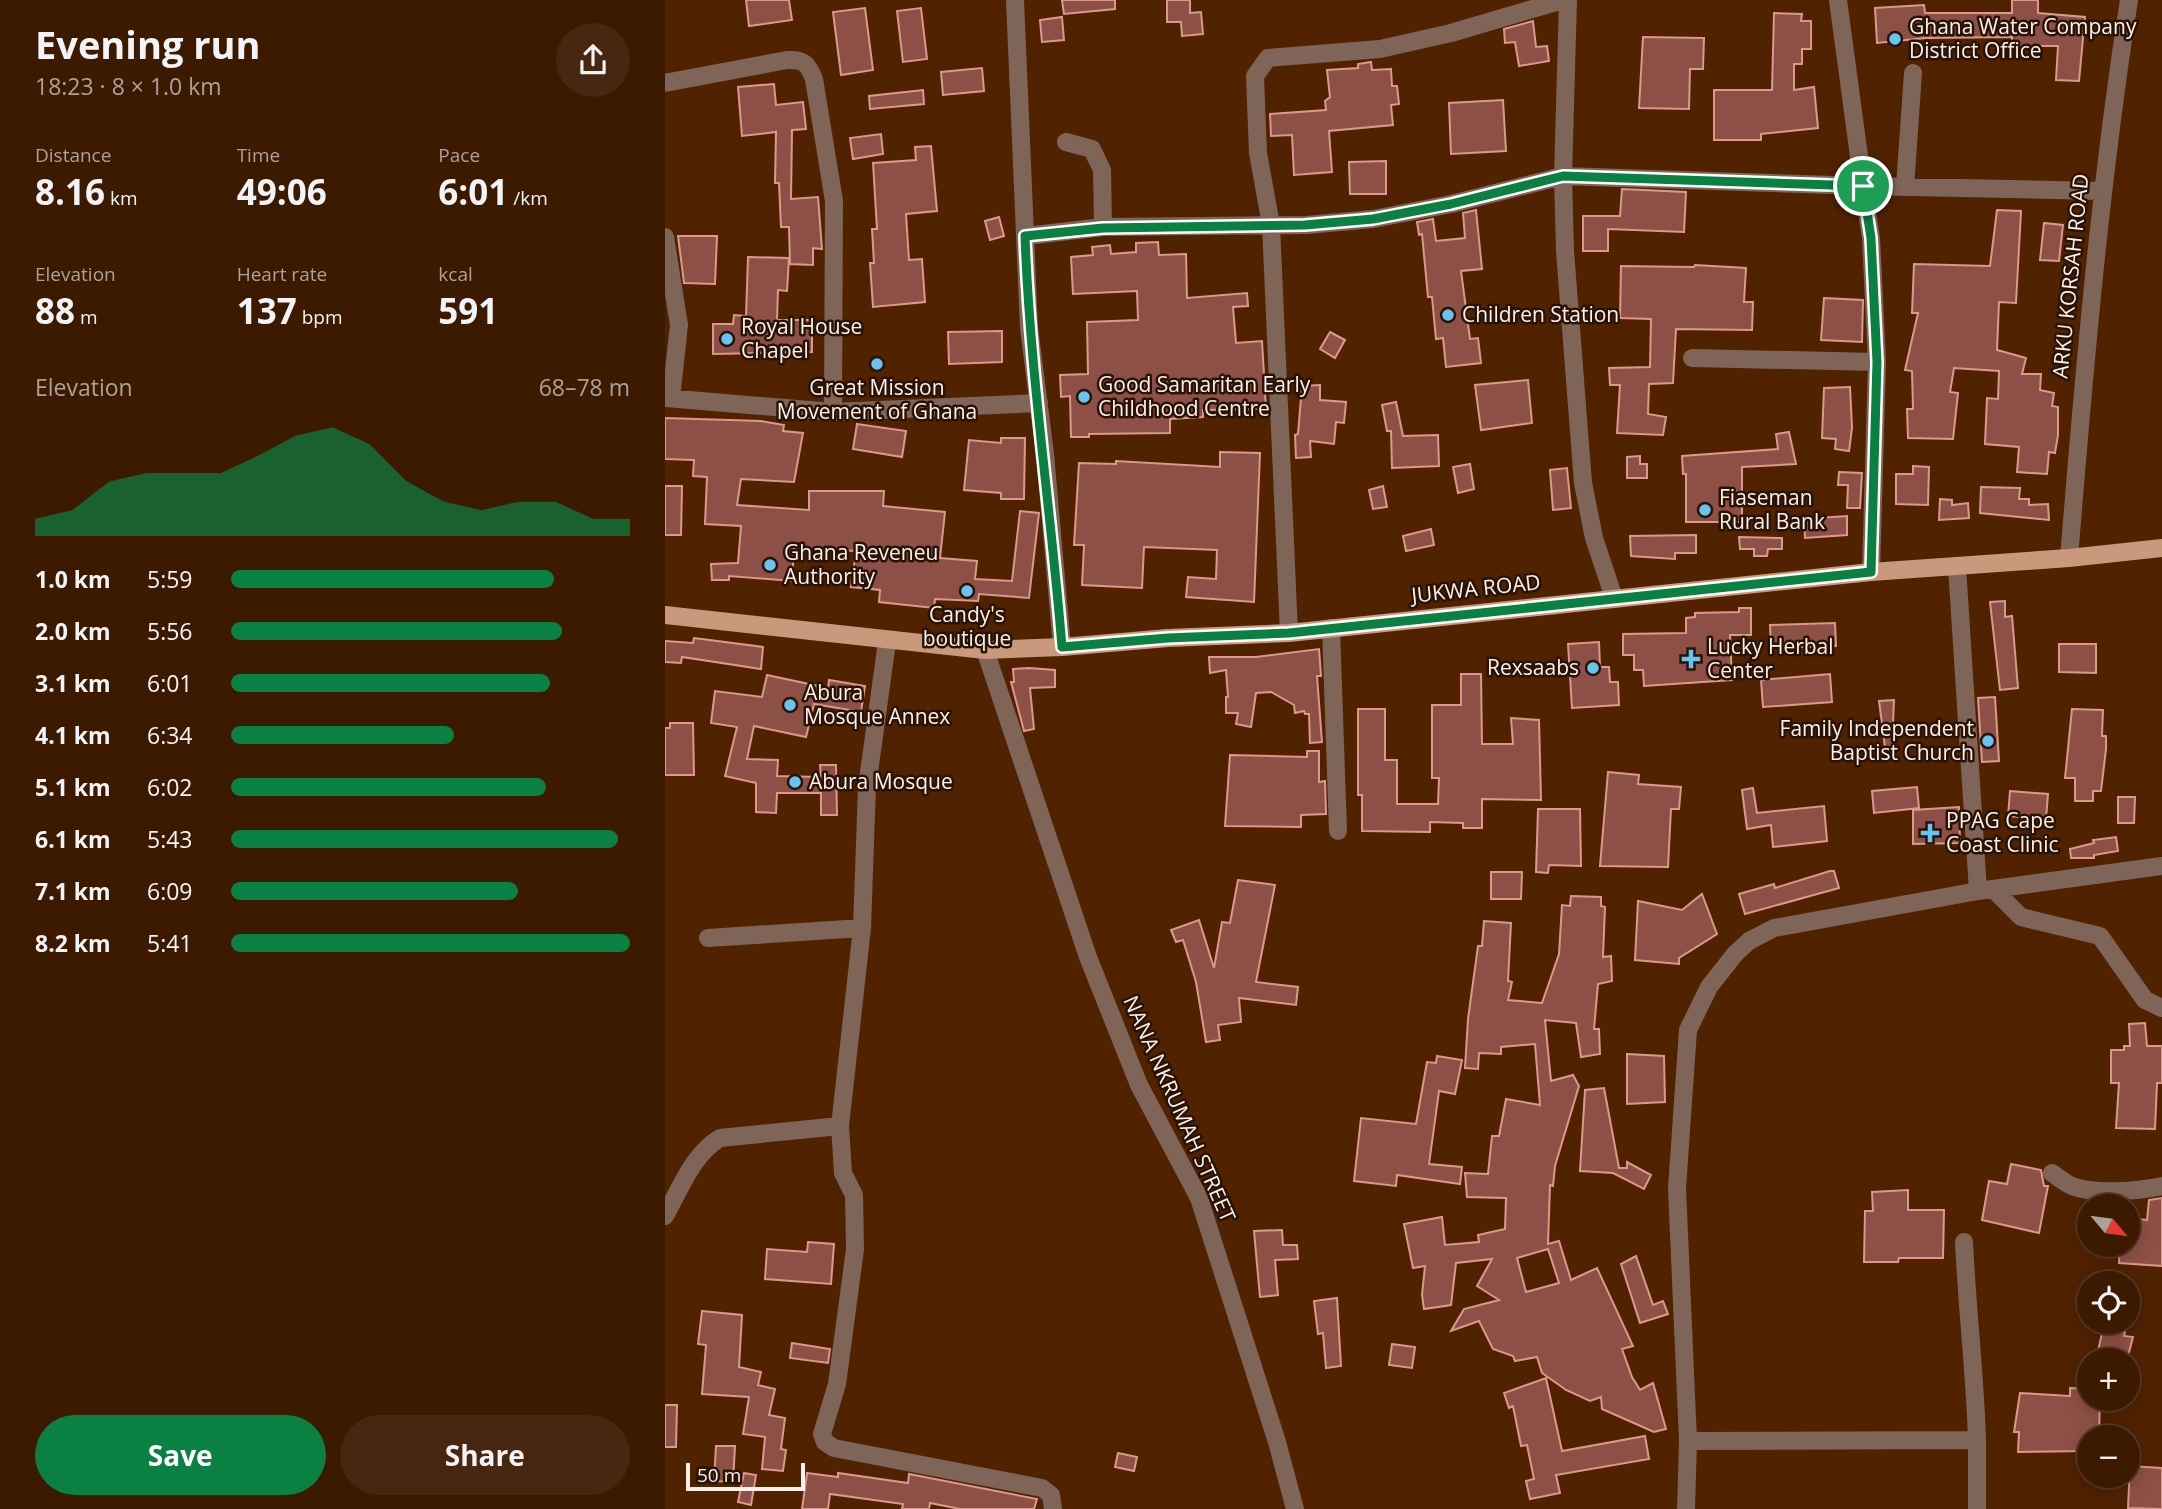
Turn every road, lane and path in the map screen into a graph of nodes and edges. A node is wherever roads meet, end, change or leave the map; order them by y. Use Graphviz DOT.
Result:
graph roads {
  1 [pos="1015,0"];
  2 [pos="1565,0"];
  3 [pos="1838,0"];
  4 [pos="2129,0"];
  5 [pos="1913,73"];
  6 [pos="665,83"];
  7 [pos="1066,142"];
  8 [pos="1563,176"];
  9 [pos="1863,186"];
  10 [pos="1905,187"];
  11 [pos="2102,191"];
  12 [pos="1271,225"];
  13 [pos="1103,228"];
  14 [pos="1025,236"];
  15 [pos="665,237"];
  16 [pos="1692,358"];
  17 [pos="1877,362"];
  18 [pos="668,398"];
  19 [pos="1039,403"];
  20 [pos="833,412"];
  21 [pos="2162,548"];
  22 [pos="2069,558"];
  23 [pos="1957,566"];
  24 [pos="1871,572"];
  25 [pos="1615,598"];
  26 [pos="665,615"];
  27 [pos="1331,628"];
  28 [pos="1289,633"];
  29 [pos="887,642"];
  30 [pos="1062,647"];
  31 [pos="985,650"];
  32 [pos="1338,831"];
  33 [pos="2162,866"];
  34 [pos="1986,891"];
  35 [pos="862,928"];
  36 [pos="708,938"];
  37 [pos="2162,1008"];
  38 [pos="841,1126"];
  39 [pos="2052,1174"];
  40 [pos="2162,1186"];
  41 [pos="665,1216"];
  42 [pos="1964,1242"];
  43 [pos="1977,1440"];
  44 [pos="1688,1441"];
  45 [pos="1053,1509"];
  46 [pos="1295,1509"];
  47 [pos="1686,1509"];
  48 [pos="1977,1509"];
  1 -- 14 [label="street"];
  2 -- 8 [label="street"];
  2 -- 12 [label="street"];
  3 -- 9 [label="street"];
  4 -- 11 [label="street, ARKU KORSAH ROAD"];
  5 -- 10 [label="street"];
  6 -- 20 [label="street"];
  7 -- 13 [label="street"];
  8 -- 9 [label="street"];
  8 -- 12 [label="street"];
  8 -- 25 [label="street"];
  9 -- 10 [label="street"];
  9 -- 17 [label="street"];
  10 -- 11 [label="street"];
  11 -- 22 [label="street, ARKU KORSAH ROAD"];
  12 -- 13 [label="street"];
  12 -- 28 [label="street"];
  13 -- 14 [label="street"];
  14 -- 19 [label="street"];
  15 -- 18 [label="street"];
  16 -- 17 [label="street"];
  17 -- 24 [label="street"];
  18 -- 20 [label="street"];
  19 -- 20 [label="street"];
  19 -- 30 [label="street"];
  21 -- 22 [label="main road, JUKWA ROAD"];
  22 -- 23 [label="main road, JUKWA ROAD"];
  23 -- 24 [label="main road, JUKWA ROAD"];
  23 -- 34 [label="street"];
  24 -- 25 [label="main road, JUKWA ROAD"];
  25 -- 27 [label="main road, JUKWA ROAD"];
  26 -- 29 [label="main road, JUKWA ROAD"];
  27 -- 28 [label="main road, JUKWA ROAD"];
  27 -- 32 [label="street"];
  28 -- 30 [label="main road, JUKWA ROAD"];
  29 -- 31 [label="main road, JUKWA ROAD"];
  29 -- 35 [label="street"];
  30 -- 31 [label="main road, JUKWA ROAD"];
  31 -- 46 [label="street, NANA NKRUMAH STREET"];
  33 -- 34 [label="street"];
  34 -- 37 [label="street"];
  34 -- 44 [label="street"];
  35 -- 36 [label="street"];
  35 -- 38 [label="street"];
  38 -- 41 [label="street"];
  38 -- 45 [label="street"];
  39 -- 40 [label="street"];
  42 -- 43 [label="street"];
  43 -- 44 [label="street"];
  43 -- 48 [label="street"];
  44 -- 47 [label="street"];
}
